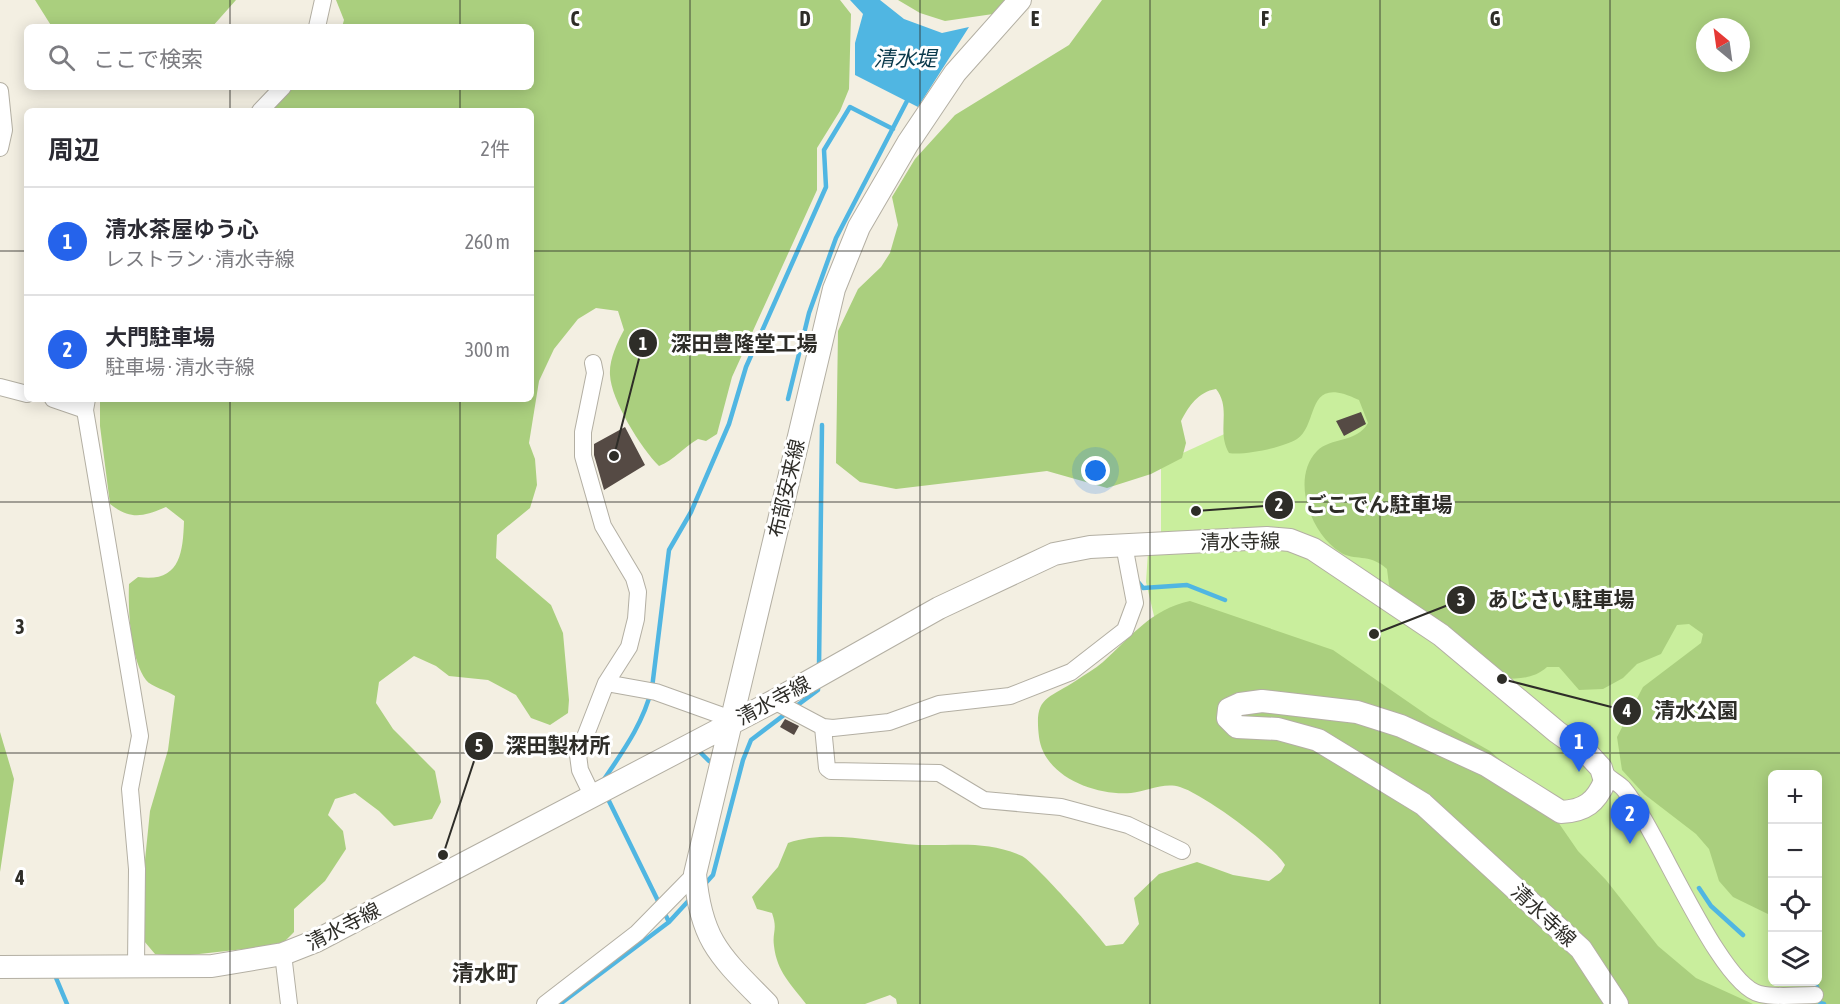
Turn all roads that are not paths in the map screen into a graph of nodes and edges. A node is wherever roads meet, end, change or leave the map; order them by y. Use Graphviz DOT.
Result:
graph roads {
  1 [pos="323,0"];
  2 [pos="1020,0"];
  3 [pos="318,24"];
  4 [pos="281,90"];
  5 [pos="0,91"];
  6 [pos="263,108"];
  7 [pos="0,148"];
  8 [pos="593,363"];
  9 [pos="0,387"];
  10 [pos="24,393"];
  11 [pos="86,404"];
  12 [pos="1124,545"];
  13 [pos="606,683"];
  14 [pos="774,701"];
  15 [pos="732,722"];
  16 [pos="823,727"];
  17 [pos="1605,774"];
  18 [pos="592,795"];
  19 [pos="1182,851"];
  20 [pos="695,874"];
  21 [pos="283,954"];
  22 [pos="136,965"];
  23 [pos="0,967"];
  24 [pos="1815,995"];
  25 [pos="289,1004"];
  26 [pos="545,1004"];
  27 [pos="767,1004"];
  28 [pos="1617,1004"];
  1 -- 3 [label="street"];
  2 -- 15 [label="main road, 布部安来線"];
  4 -- 6 [label="street"];
  5 -- 7 [label="street"];
  8 -- 13 [label="street"];
  9 -- 10 [label="street"];
  11 -- 22 [label="street"];
  12 -- 14 [label="main road, 清水寺線"];
  12 -- 16 [label="street"];
  12 -- 17 [label="main road, 清水寺線"];
  13 -- 15 [label="street"];
  13 -- 18 [label="street"];
  14 -- 15 [label="main road, 清水寺線"];
  14 -- 16 [label="street"];
  15 -- 18 [label="main road, 清水寺線"];
  15 -- 20 [label="main road, 布部安来線"];
  16 -- 19 [label="street"];
  17 -- 24 [label="street"];
  17 -- 28 [label="main road, 清水寺線"];
  18 -- 21 [label="main road, 清水寺線"];
  20 -- 26 [label="street"];
  20 -- 27 [label="main road, 布部安来線"];
  21 -- 22 [label="main road, 清水寺線"];
  21 -- 25 [label="street"];
  22 -- 23 [label="main road, 清水寺線"];
}
